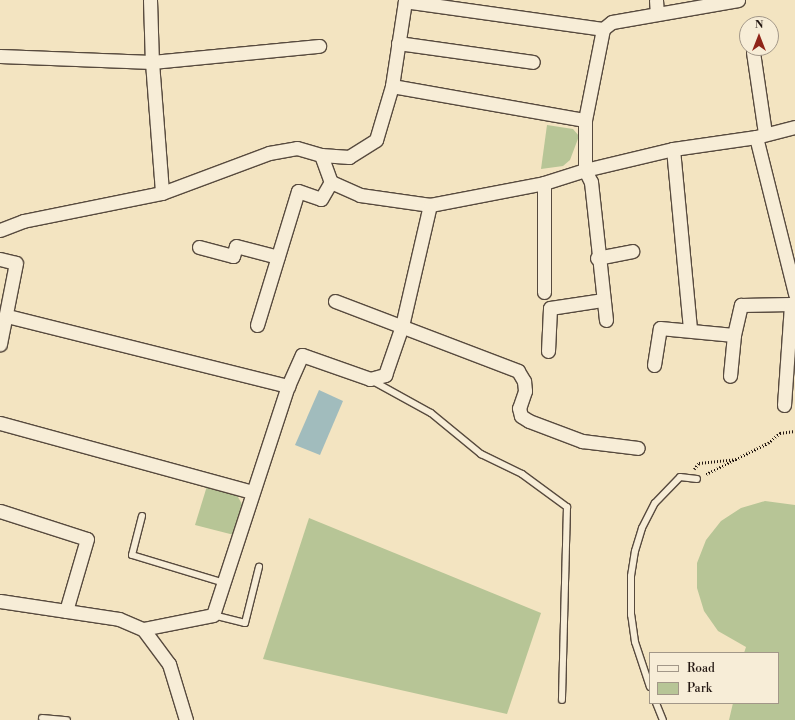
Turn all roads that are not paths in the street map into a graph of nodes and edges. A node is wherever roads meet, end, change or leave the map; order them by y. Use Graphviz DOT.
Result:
graph roads {
  1 [pos="150,0"];
  2 [pos="405,0"];
  3 [pos="656,0"];
  4 [pos="738,0"];
  5 [pos="658,14"];
  6 [pos="603,29"];
  7 [pos="398,43"];
  8 [pos="319,46"];
  9 [pos="0,56"];
  10 [pos="753,56"];
  11 [pos="152,62"];
  12 [pos="533,62"];
  13 [pos="392,86"];
  14 [pos="585,120"];
  15 [pos="795,127"];
  16 [pos="761,135"];
  17 [pos="673,149"];
  18 [pos="321,155"];
  19 [pos="585,170"];
  20 [pos="331,182"];
  21 [pos="544,183"];
  22 [pos="162,193"];
  23 [pos="430,205"];
  24 [pos="0,230"];
  25 [pos="199,247"];
  26 [pos="632,251"];
  27 [pos="278,257"];
  28 [pos="597,258"];
  29 [pos="0,259"];
  30 [pos="544,292"];
  31 [pos="603,300"];
  32 [pos="794,300"];
  33 [pos="335,301"];
  34 [pos="7,316"];
  35 [pos="606,320"];
  36 [pos="257,325"];
  37 [pos="402,326"];
  38 [pos="690,330"];
  39 [pos="734,335"];
  40 [pos="0,344"];
  41 [pos="548,351"];
  42 [pos="654,365"];
  43 [pos="730,376"];
  44 [pos="370,379"];
  45 [pos="288,386"];
  46 [pos="784,405"];
  47 [pos="0,424"];
  48 [pos="638,448"];
  49 [pos="697,479"];
  50 [pos="252,492"];
  51 [pos="0,511"];
  52 [pos="142,516"];
  53 [pos="259,567"];
  54 [pos="225,583"];
  55 [pos="0,601"];
  56 [pos="66,611"];
  57 [pos="214,614"];
  58 [pos="143,629"];
  59 [pos="649,684"];
  60 [pos="562,700"];
  61 [pos="656,704"];
  62 [pos="42,718"];
  63 [pos="67,720"];
  64 [pos="186,720"];
  65 [pos="663,720"];
  1 -- 11 [label="street"];
  2 -- 6 [label="street"];
  2 -- 7 [label="street"];
  3 -- 5 [label="street"];
  4 -- 5 [label="street"];
  5 -- 6 [label="street"];
  6 -- 14 [label="street"];
  7 -- 12 [label="street"];
  7 -- 13 [label="street"];
  8 -- 11 [label="street"];
  9 -- 11 [label="street"];
  10 -- 16 [label="street"];
  11 -- 22 [label="street"];
  13 -- 14 [label="street"];
  13 -- 18 [label="street"];
  14 -- 19 [label="street"];
  15 -- 16 [label="street"];
  16 -- 17 [label="street"];
  16 -- 32 [label="street"];
  17 -- 19 [label="street"];
  17 -- 38 [label="street"];
  18 -- 20 [label="street"];
  18 -- 22 [label="street"];
  19 -- 21 [label="street"];
  19 -- 28 [label="street"];
  20 -- 23 [label="street"];
  20 -- 27 [label="street"];
  21 -- 23 [label="street"];
  21 -- 30 [label="street"];
  22 -- 24 [label="street"];
  23 -- 37 [label="street"];
  25 -- 27 [label="street"];
  26 -- 28 [label="street"];
  27 -- 36 [label="street"];
  28 -- 31 [label="street"];
  29 -- 34 [label="street"];
  31 -- 35 [label="street"];
  31 -- 41 [label="street"];
  32 -- 39 [label="street"];
  32 -- 46 [label="street"];
  33 -- 37 [label="street"];
  34 -- 40 [label="street"];
  34 -- 45 [label="street"];
  37 -- 44 [label="street"];
  37 -- 48 [label="street"];
  38 -- 39 [label="street"];
  38 -- 42 [label="street"];
  39 -- 43 [label="street"];
  44 -- 45 [label="street"];
  44 -- 60 [label="lane"];
  45 -- 50 [label="street"];
  47 -- 50 [label="street"];
  49 -- 59 [label="lane"];
  50 -- 54 [label="street"];
  51 -- 56 [label="street"];
  52 -- 54 [label="lane"];
  53 -- 57 [label="lane"];
  54 -- 57 [label="street"];
  55 -- 56 [label="street"];
  56 -- 58 [label="street"];
  57 -- 58 [label="street"];
  58 -- 64 [label="street"];
  61 -- 65 [label="lane"];
  62 -- 63 [label="lane"];
}
